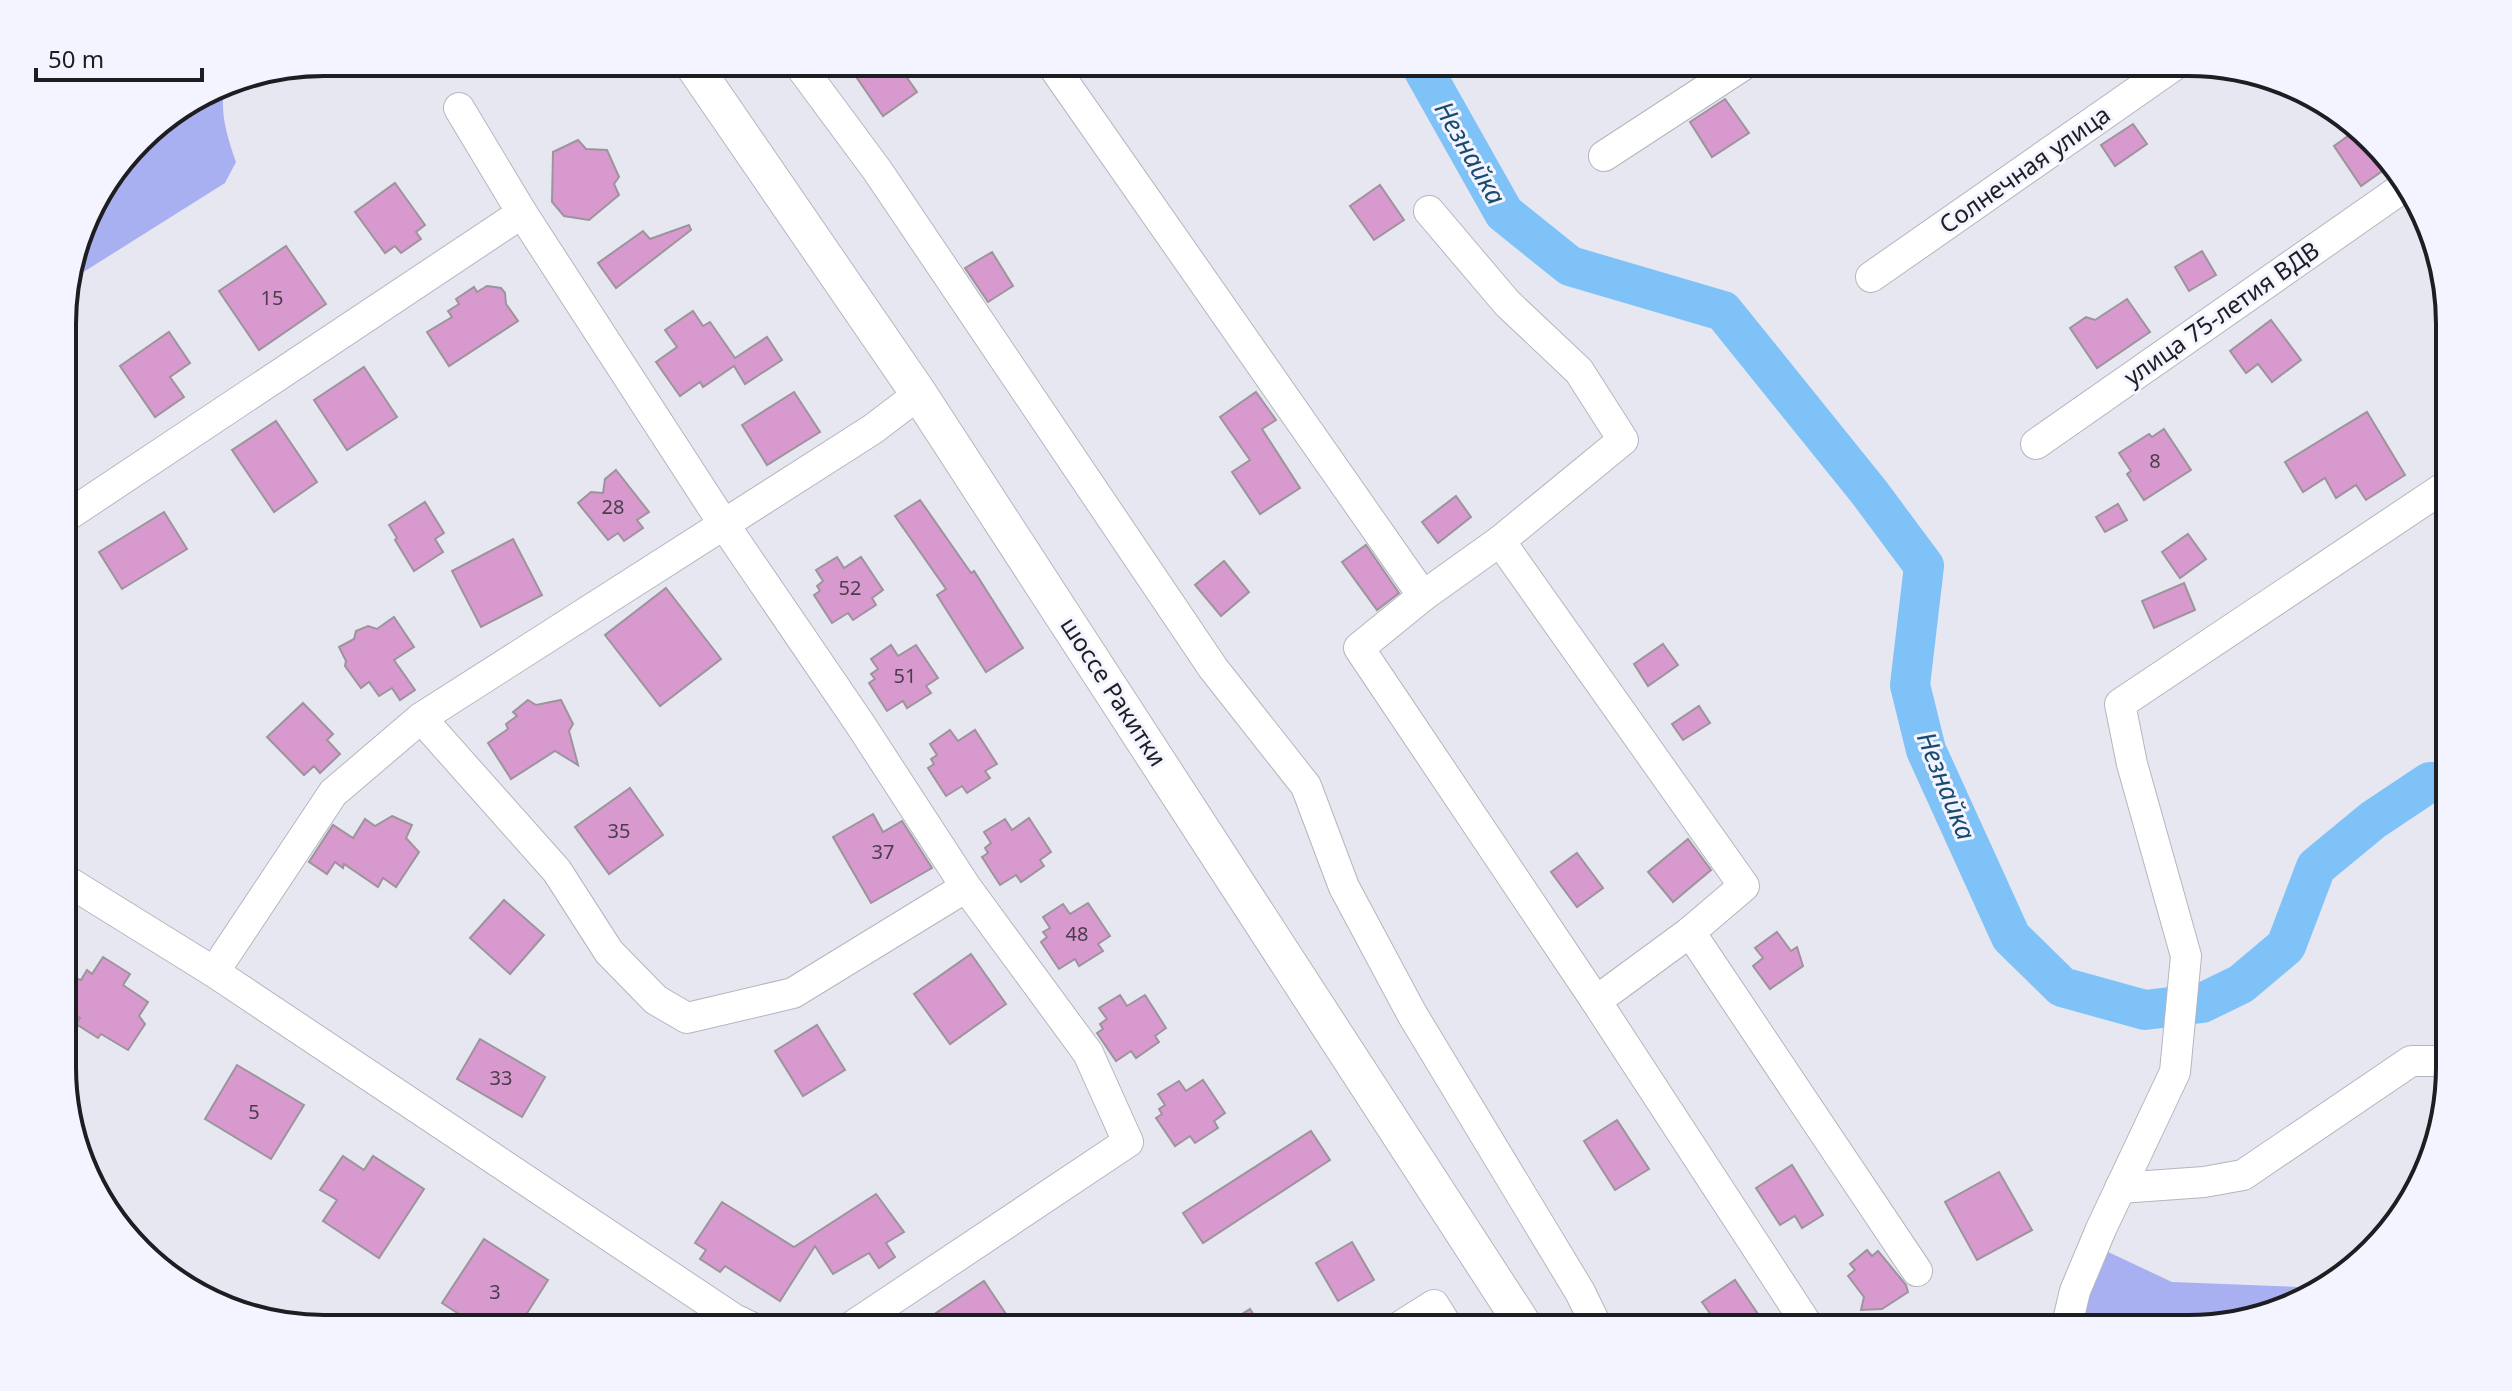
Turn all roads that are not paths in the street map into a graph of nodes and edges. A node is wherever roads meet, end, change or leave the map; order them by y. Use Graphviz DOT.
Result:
graph roads {
  1 [pos="1726,76"];
  2 [pos="2159,76"];
  3 [pos="701,77"];
  4 [pos="808,77"];
  5 [pos="1060,77"];
  6 [pos="459,108"];
  7 [pos="1604,156"];
  8 [pos="2397,191"];
  9 [pos="1429,211"];
  10 [pos="522,213"];
  11 [pos="1871,277"];
  12 [pos="919,394"];
  13 [pos="2036,444"];
  14 [pos="2436,493"];
  15 [pos="77,510"];
  16 [pos="723,523"];
  17 [pos="1500,541"];
  18 [pos="1423,596"];
  19 [pos="421,718"];
  20 [pos="76,887"];
  21 [pos="966,887"];
  22 [pos="1690,932"];
  23 [pos="214,972"];
  24 [pos="1596,1001"];
  25 [pos="2436,1061"];
  26 [pos="2120,1188"];
  27 [pos="1917,1271"];
  28 [pos="1419,1314"];
  29 [pos="1440,1314"];
  30 [pos="1516,1314"];
  31 [pos="1591,1314"];
  32 [pos="1800,1314"];
  33 [pos="2070,1314"];
  34 [pos="728,1315"];
  35 [pos="869,1315"];
  1 -- 7 [label="street"];
  2 -- 11 [label="street, Солнечная улица"];
  3 -- 12 [label="main road, шоссе Ракитки"];
  4 -- 31 [label="street"];
  5 -- 18 [label="street"];
  6 -- 10 [label="street"];
  8 -- 13 [label="street, улица 75-летия ВДВ"];
  9 -- 17 [label="street"];
  10 -- 15 [label="street"];
  10 -- 16 [label="street"];
  12 -- 16 [label="street"];
  12 -- 30 [label="main road, шоссе Ракитки"];
  14 -- 26 [label="street"];
  16 -- 19 [label="street"];
  16 -- 21 [label="street"];
  17 -- 18 [label="street"];
  17 -- 22 [label="street"];
  18 -- 24 [label="street"];
  19 -- 21 [label="street"];
  19 -- 23 [label="street"];
  20 -- 23 [label="street"];
  21 -- 35 [label="street"];
  22 -- 24 [label="street"];
  22 -- 27 [label="street"];
  23 -- 34 [label="street"];
  24 -- 32 [label="street"];
  25 -- 26 [label="street"];
  26 -- 33 [label="street"];
  28 -- 29 [label="street"];
}
